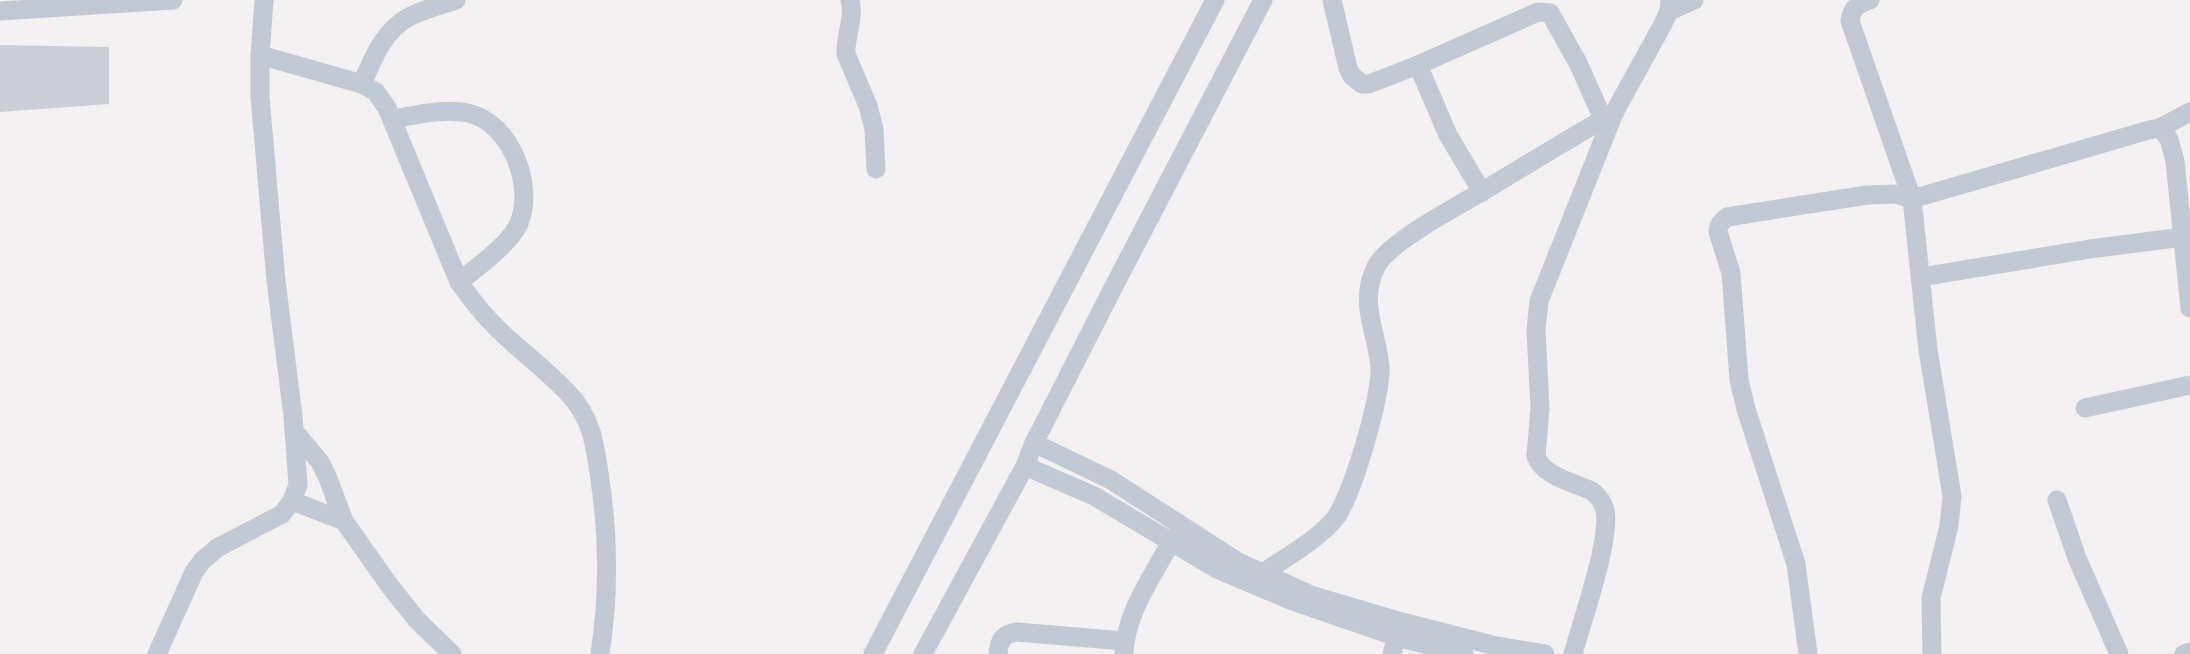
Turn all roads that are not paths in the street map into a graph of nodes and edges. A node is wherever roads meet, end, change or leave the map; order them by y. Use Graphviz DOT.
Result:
graph roads {
  1 [pos="173,0"];
  2 [pos="264,0"];
  3 [pos="456,0"];
  4 [pos="850,0"];
  5 [pos="1215,0"];
  6 [pos="1264,0"];
  7 [pos="1332,0"];
  8 [pos="1694,0"];
  9 [pos="1870,0"];
  10 [pos="1669,6"];
  11 [pos="3,7"];
  12 [pos="260,55"];
  13 [pos="1418,65"];
  14 [pos="362,84"];
  15 [pos="2190,112"];
  16 [pos="1608,116"];
  17 [pos="392,119"];
  18 [pos="2160,128"];
  19 [pos="876,169"];
  20 [pos="1482,192"];
  21 [pos="1912,198"];
  22 [pos="2183,236"];
  23 [pos="1921,277"];
  24 [pos="459,282"];
  25 [pos="2190,308"];
  26 [pos="2190,385"];
  27 [pos="2084,408"];
  28 [pos="295,432"];
  29 [pos="1034,443"];
  30 [pos="1025,466"];
  31 [pos="1111,480"];
  32 [pos="1098,498"];
  33 [pos="2057,500"];
  34 [pos="292,501"];
  35 [pos="344,521"];
  36 [pos="1184,528"];
  37 [pos="1171,542"];
  38 [pos="1263,573"];
  39 [pos="1397,637"];
  40 [pos="1124,647"];
  41 [pos="1509,651"];
  42 [pos="2190,652"];
  43 [pos="157,654"];
  44 [pos="452,654"];
  45 [pos="600,654"];
  46 [pos="873,654"];
  47 [pos="923,654"];
  48 [pos="998,654"];
  49 [pos="1464,654"];
  50 [pos="1545,654"];
  51 [pos="1573,654"];
  52 [pos="1808,654"];
  53 [pos="1932,654"];
  54 [pos="2119,654"];
  55 [pos="2184,654"];
  1 -- 11 [label="street"];
  2 -- 12 [label="street"];
  3 -- 14 [label="street"];
  4 -- 19 [label="street"];
  5 -- 46 [label="street"];
  6 -- 29 [label="street"];
  7 -- 13 [label="street"];
  8 -- 10 [label="street"];
  9 -- 21 [label="street"];
  10 -- 16 [label="street"];
  12 -- 14 [label="street"];
  12 -- 28 [label="street"];
  13 -- 16 [label="street"];
  13 -- 20 [label="street"];
  14 -- 17 [label="street"];
  15 -- 18 [label="street"];
  16 -- 20 [label="street"];
  16 -- 51 [label="street"];
  17 -- 24 [label="street"];
  17 -- 24 [label="street"];
  18 -- 21 [label="street"];
  18 -- 22 [label="street"];
  20 -- 38 [label="street"];
  21 -- 23 [label="street"];
  21 -- 52 [label="street"];
  22 -- 23 [label="street"];
  22 -- 25 [label="street"];
  23 -- 53 [label="street"];
  24 -- 45 [label="street"];
  26 -- 27 [label="street"];
  28 -- 34 [label="street"];
  28 -- 35 [label="street"];
  29 -- 30 [label="street"];
  29 -- 31 [label="street"];
  30 -- 32 [label="street"];
  30 -- 47 [label="street"];
  31 -- 32 [label="street"];
  31 -- 36 [label="street"];
  32 -- 37 [label="street"];
  33 -- 54 [label="street"];
  34 -- 35 [label="street"];
  34 -- 43 [label="street"];
  35 -- 44 [label="street"];
  36 -- 37 [label="street"];
  36 -- 38 [label="street"];
  37 -- 39 [label="street"];
  37 -- 40 [label="street"];
  38 -- 39 [label="street"];
  39 -- 41 [label="street"];
  39 -- 49 [label="street"];
  40 -- 48 [label="street"];
  41 -- 50 [label="street"];
  42 -- 55 [label="street"];
}
